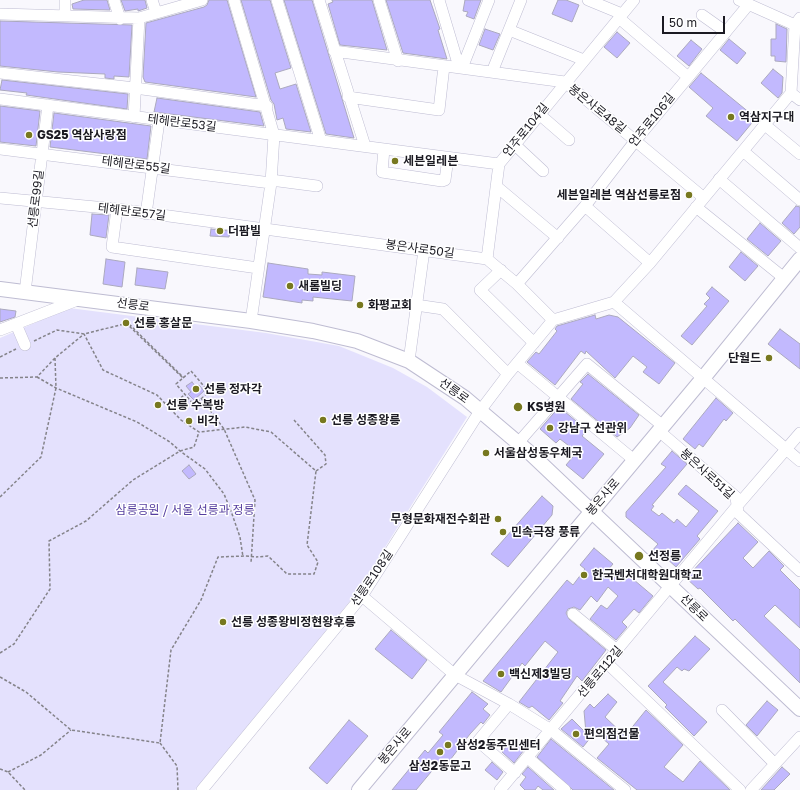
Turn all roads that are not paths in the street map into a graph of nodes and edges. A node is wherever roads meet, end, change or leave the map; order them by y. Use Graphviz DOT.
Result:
graph roads {
  1 [pos="65,0"];
  2 [pos="114,0"];
  3 [pos="152,0"];
  4 [pos="234,0"];
  5 [pos="277,0"];
  6 [pos="319,0"];
  7 [pos="379,0"];
  8 [pos="439,0"];
  9 [pos="489,0"];
  10 [pos="520,0"];
  11 [pos="588,0"];
  12 [pos="634,0"];
  13 [pos="196,1"];
  14 [pos="744,2"];
  15 [pos="156,12"];
  16 [pos="0,14"];
  17 [pos="702,15"];
  18 [pos="65,16"];
  19 [pos="620,16"];
  20 [pos="120,18"];
  21 [pos="139,18"];
  22 [pos="798,21"];
  23 [pos="508,30"];
  24 [pos="726,32"];
  25 [pos="334,51"];
  26 [pos="584,60"];
  27 [pos="398,61"];
  28 [pos="444,66"];
  29 [pos="460,68"];
  30 [pos="492,72"];
  31 [pos="0,73"];
  32 [pos="688,77"];
  33 [pos="565,82"];
  34 [pos="135,88"];
  35 [pos="791,93"];
  36 [pos="348,97"];
  37 [pos="0,99"];
  38 [pos="800,100"];
  39 [pos="48,105"];
  40 [pos="267,106"];
  41 [pos="539,114"];
  42 [pos="134,117"];
  43 [pos="159,121"];
  44 [pos="765,125"];
  45 [pos="274,135"];
  46 [pos="569,140"];
  47 [pos="636,140"];
  48 [pos="321,141"];
  49 [pos="514,144"];
  50 [pos="365,146"];
  51 [pos="0,149"];
  52 [pos="384,149"];
  53 [pos="743,151"];
  54 [pos="42,154"];
  55 [pos="800,154"];
  56 [pos="448,158"];
  57 [pos="499,164"];
  58 [pos="152,167"];
  59 [pos="543,171"];
  60 [pos="719,179"];
  61 [pos="271,181"];
  62 [pos="317,186"];
  63 [pos="496,186"];
  64 [pos="0,198"];
  65 [pos="704,198"];
  66 [pos="800,200"];
  67 [pos="35,202"];
  68 [pos="585,206"];
  69 [pos="696,207"];
  70 [pos="117,209"];
  71 [pos="146,214"];
  72 [pos="265,228"];
  73 [pos="558,238"];
  74 [pos="800,248"];
  75 [pos="424,250"];
  76 [pos="488,259"];
  77 [pos="800,259"];
  78 [pos="650,263"];
  79 [pos="258,268"];
  80 [pos="501,270"];
  81 [pos="784,278"];
  82 [pos="518,284"];
  83 [pos="0,289"];
  84 [pos="24,292"];
  85 [pos="82,298"];
  86 [pos="614,302"];
  87 [pos="416,305"];
  88 [pos="553,320"];
  89 [pos="251,321"];
  90 [pos="16,324"];
  91 [pos="0,330"];
  92 [pos="534,343"];
  93 [pos="25,345"];
  94 [pos="409,361"];
  95 [pos="518,363"];
  96 [pos="508,374"];
  97 [pos="704,377"];
  98 [pos="558,398"];
  99 [pos="480,411"];
  100 [pos="661,429"];
  101 [pos="800,433"];
  102 [pos="518,443"];
  103 [pos="787,448"];
  104 [pos="634,460"];
  105 [pos="800,461"];
  106 [pos="737,506"];
  107 [pos="591,511"];
  108 [pos="800,571"];
  109 [pos="672,586"];
  110 [pos="362,596"];
  111 [pos="573,614"];
  112 [pos="618,651"];
  113 [pos="607,663"];
  114 [pos="455,675"];
  115 [pos="509,704"];
  116 [pos="800,709"];
  117 [pos="722,710"];
  118 [pos="551,730"];
  119 [pos="800,737"];
  120 [pos="528,758"];
  121 [pos="775,764"];
  122 [pos="515,773"];
  123 [pos="204,789"];
  124 [pos="359,790"];
  125 [pos="501,790"];
  126 [pos="565,790"];
  127 [pos="625,790"];
  128 [pos="740,790"];
  129 [pos="751,790"];
  1 -- 18 [label="street"];
  2 -- 20 [label="street"];
  3 -- 15 [label="street"];
  4 -- 40 [label="street"];
  5 -- 48 [label="street"];
  6 -- 25 [label="street"];
  7 -- 27 [label="street"];
  8 -- 29 [label="street"];
  9 -- 29 [label="street"];
  10 -- 23 [label="street"];
  11 -- 19 [label="street"];
  12 -- 19 [label="street, 언주로104길"];
  13 -- 15 [label="street"];
  14 -- 22 [label="street"];
  14 -- 24 [label="street, 언주로106길"];
  15 -- 21 [label="street"];
  16 -- 18 [label="street"];
  17 -- 24 [label="street"];
  18 -- 20 [label="street"];
  19 -- 26 [label="street, 언주로104길"];
  19 -- 32 [label="street"];
  20 -- 21 [label="street"];
  21 -- 34 [label="street"];
  22 -- 35 [label="street"];
  23 -- 26 [label="street"];
  23 -- 30 [label="street"];
  24 -- 32 [label="street, 언주로106길"];
  25 -- 27 [label="street, 봉은사로48길"];
  25 -- 36 [label="street"];
  26 -- 33 [label="street, 언주로104길"];
  27 -- 28 [label="street, 봉은사로48길"];
  28 -- 29 [label="street, 봉은사로48길"];
  28 -- 36 [label="street"];
  29 -- 30 [label="street, 봉은사로48길"];
  30 -- 33 [label="street, 봉은사로48길"];
  31 -- 34 [label="street"];
  32 -- 47 [label="street, 언주로106길"];
  33 -- 41 [label="street, 언주로104길"];
  33 -- 47 [label="street, 봉은사로48길"];
  34 -- 40 [label="street"];
  34 -- 42 [label="street"];
  35 -- 38 [label="street"];
  35 -- 44 [label="street"];
  36 -- 50 [label="street"];
  37 -- 39 [label="street, 테헤란로53길"];
  39 -- 42 [label="street, 테헤란로53길"];
  39 -- 54 [label="street, 선릉로99길"];
  40 -- 45 [label="street"];
  41 -- 46 [label="street"];
  41 -- 49 [label="street, 언주로104길"];
  42 -- 43 [label="street, 테헤란로53길"];
  43 -- 45 [label="street, 테헤란로53길"];
  43 -- 58 [label="street"];
  44 -- 53 [label="street"];
  44 -- 55 [label="street"];
  45 -- 48 [label="street, 테헤란로53길"];
  45 -- 61 [label="street"];
  47 -- 65 [label="street, 봉은사로48길"];
  47 -- 68 [label="street, 언주로106길"];
  48 -- 50 [label="street, 테헤란로53길"];
  49 -- 57 [label="street, 언주로104길"];
  49 -- 59 [label="street"];
  50 -- 52 [label="street, 테헤란로53길"];
  51 -- 54 [label="street, 테헤란로55길"];
  52 -- 56 [label="street, 테헤란로53길"];
  52 -- 56 [label="street"];
  53 -- 60 [label="street"];
  53 -- 66 [label="street"];
  54 -- 58 [label="street, 테헤란로55길"];
  54 -- 67 [label="street, 선릉로99길"];
  56 -- 57 [label="street, 테헤란로53길"];
  57 -- 63 [label="street, 언주로104길"];
  58 -- 61 [label="street, 테헤란로55길"];
  58 -- 71 [label="street"];
  60 -- 65 [label="street"];
  60 -- 74 [label="street"];
  61 -- 62 [label="street, 테헤란로55길"];
  61 -- 72 [label="street"];
  63 -- 73 [label="street"];
  63 -- 76 [label="street, 언주로104길"];
  64 -- 67 [label="street, 테헤란로57길"];
  65 -- 69 [label="street"];
  67 -- 70 [label="street, 테헤란로57길"];
  67 -- 84 [label="street, 선릉로99길"];
  68 -- 73 [label="street, 언주로106길"];
  68 -- 78 [label="street"];
  69 -- 78 [label="street"];
  69 -- 81 [label="street"];
  70 -- 71 [label="street, 테헤란로57길"];
  70 -- 79 [label="street"];
  71 -- 72 [label="street, 테헤란로57길"];
  72 -- 75 [label="street, 봉은사로50길"];
  72 -- 79 [label="street"];
  73 -- 82 [label="street, 언주로106길"];
  75 -- 76 [label="street, 봉은사로50길"];
  75 -- 87 [label="street"];
  76 -- 80 [label="street"];
  77 -- 81 [label="main road, 봉은사로"];
  78 -- 86 [label="street"];
  79 -- 89 [label="street"];
  80 -- 82 [label="street"];
  80 -- 92 [label="street"];
  81 -- 97 [label="main road, 봉은사로"];
  82 -- 88 [label="street"];
  83 -- 84 [label="main road, 선릉로"];
  84 -- 85 [label="main road, 선릉로"];
  85 -- 89 [label="main road, 선릉로"];
  85 -- 90 [label="street"];
  86 -- 88 [label="street"];
  86 -- 97 [label="street"];
  87 -- 94 [label="street"];
  87 -- 96 [label="street"];
  88 -- 92 [label="street, 선릉로108길"];
  89 -- 94 [label="main road, 선릉로"];
  90 -- 91 [label="street"];
  90 -- 93 [label="street"];
  92 -- 95 [label="street, 선릉로108길"];
  94 -- 99 [label="main road, 선릉로"];
  95 -- 96 [label="street, 선릉로108길"];
  95 -- 98 [label="street"];
  96 -- 99 [label="street, 선릉로108길"];
  97 -- 100 [label="main road, 봉은사로"];
  97 -- 103 [label="street"];
  98 -- 100 [label="street, 봉은사로51길"];
  98 -- 102 [label="street"];
  98 -- 104 [label="street"];
  99 -- 102 [label="main road, 선릉로"];
  99 -- 110 [label="street, 선릉로108길"];
  100 -- 104 [label="main road, 봉은사로"];
  100 -- 106 [label="street, 봉은사로51길"];
  101 -- 103 [label="street, 선릉로112길"];
  102 -- 107 [label="main road, 선릉로"];
  103 -- 105 [label="street"];
  103 -- 106 [label="street, 선릉로112길"];
  104 -- 107 [label="main road, 봉은사로"];
  106 -- 108 [label="street, 봉은사로51길"];
  106 -- 109 [label="street, 선릉로112길"];
  107 -- 109 [label="main road, 선릉로"];
  107 -- 114 [label="main road, 봉은사로"];
  109 -- 112 [label="street, 선릉로112길"];
  109 -- 116 [label="main road, 선릉로"];
  110 -- 114 [label="street"];
  110 -- 123 [label="street, 선릉로108길"];
  111 -- 112 [label="street"];
  112 -- 113 [label="street, 선릉로112길"];
  113 -- 118 [label="street, 선릉로112길"];
  113 -- 128 [label="street"];
  114 -- 115 [label="street"];
  114 -- 124 [label="main road, 봉은사로"];
  115 -- 118 [label="street"];
  115 -- 122 [label="street"];
  117 -- 121 [label="street"];
  118 -- 120 [label="street, 선릉로112길"];
  118 -- 127 [label="street"];
  119 -- 121 [label="street"];
  120 -- 122 [label="street, 선릉로112길"];
  120 -- 126 [label="street"];
  121 -- 129 [label="street"];
  122 -- 125 [label="street, 선릉로112길"];
}
